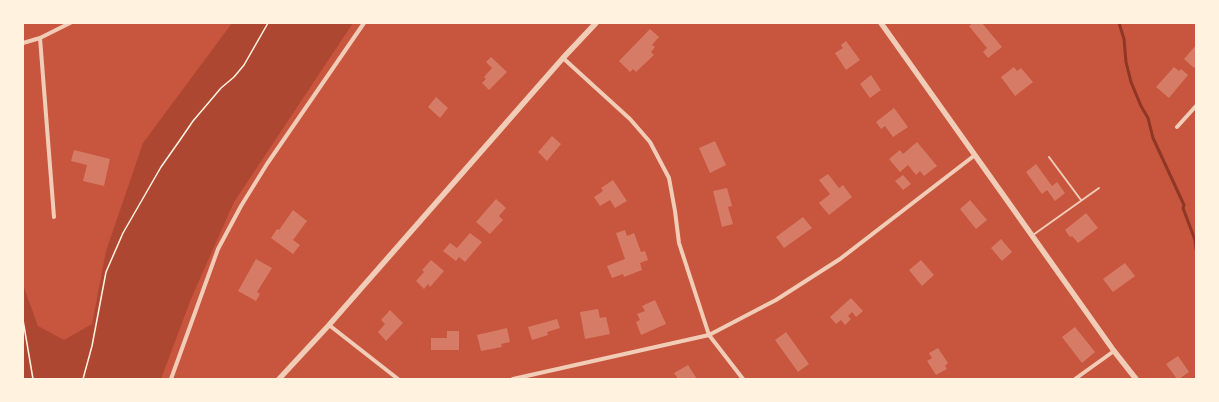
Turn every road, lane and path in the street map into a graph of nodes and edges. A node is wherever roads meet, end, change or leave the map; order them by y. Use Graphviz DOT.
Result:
graph roads {
  1 [pos="70,23"];
  2 [pos="268,23"];
  3 [pos="364,23"];
  4 [pos="596,23"];
  5 [pos="881,23"];
  6 [pos="40,38"];
  7 [pos="23,43"];
  8 [pos="563,58"];
  9 [pos="1196,106"];
  10 [pos="1177,127"];
  11 [pos="975,155"];
  12 [pos="1049,157"];
  13 [pos="1099,188"];
  14 [pos="1081,200"];
  15 [pos="54,217"];
  16 [pos="1032,236"];
  17 [pos="23,320"];
  18 [pos="329,325"];
  19 [pos="709,335"];
  20 [pos="1114,351"];
  21 [pos="33,379"];
  22 [pos="83,379"];
  23 [pos="171,379"];
  24 [pos="278,379"];
  25 [pos="398,379"];
  26 [pos="513,379"];
  27 [pos="743,379"];
  28 [pos="1075,379"];
  29 [pos="1136,379"];
  1 -- 6 [label="street"];
  2 -- 22 [label="path"];
  3 -- 23 [label="street"];
  4 -- 8 [label="street"];
  5 -- 11 [label="street"];
  6 -- 7 [label="street"];
  6 -- 15 [label="street"];
  8 -- 18 [label="street"];
  8 -- 19 [label="street"];
  9 -- 10 [label="street"];
  11 -- 16 [label="street"];
  11 -- 19 [label="street"];
  12 -- 14 [label="lane"];
  13 -- 14 [label="lane"];
  14 -- 16 [label="lane"];
  16 -- 20 [label="street"];
  17 -- 21 [label="path"];
  18 -- 24 [label="street"];
  18 -- 25 [label="street"];
  19 -- 26 [label="street"];
  19 -- 27 [label="street"];
  20 -- 28 [label="street"];
  20 -- 29 [label="street"];
}
